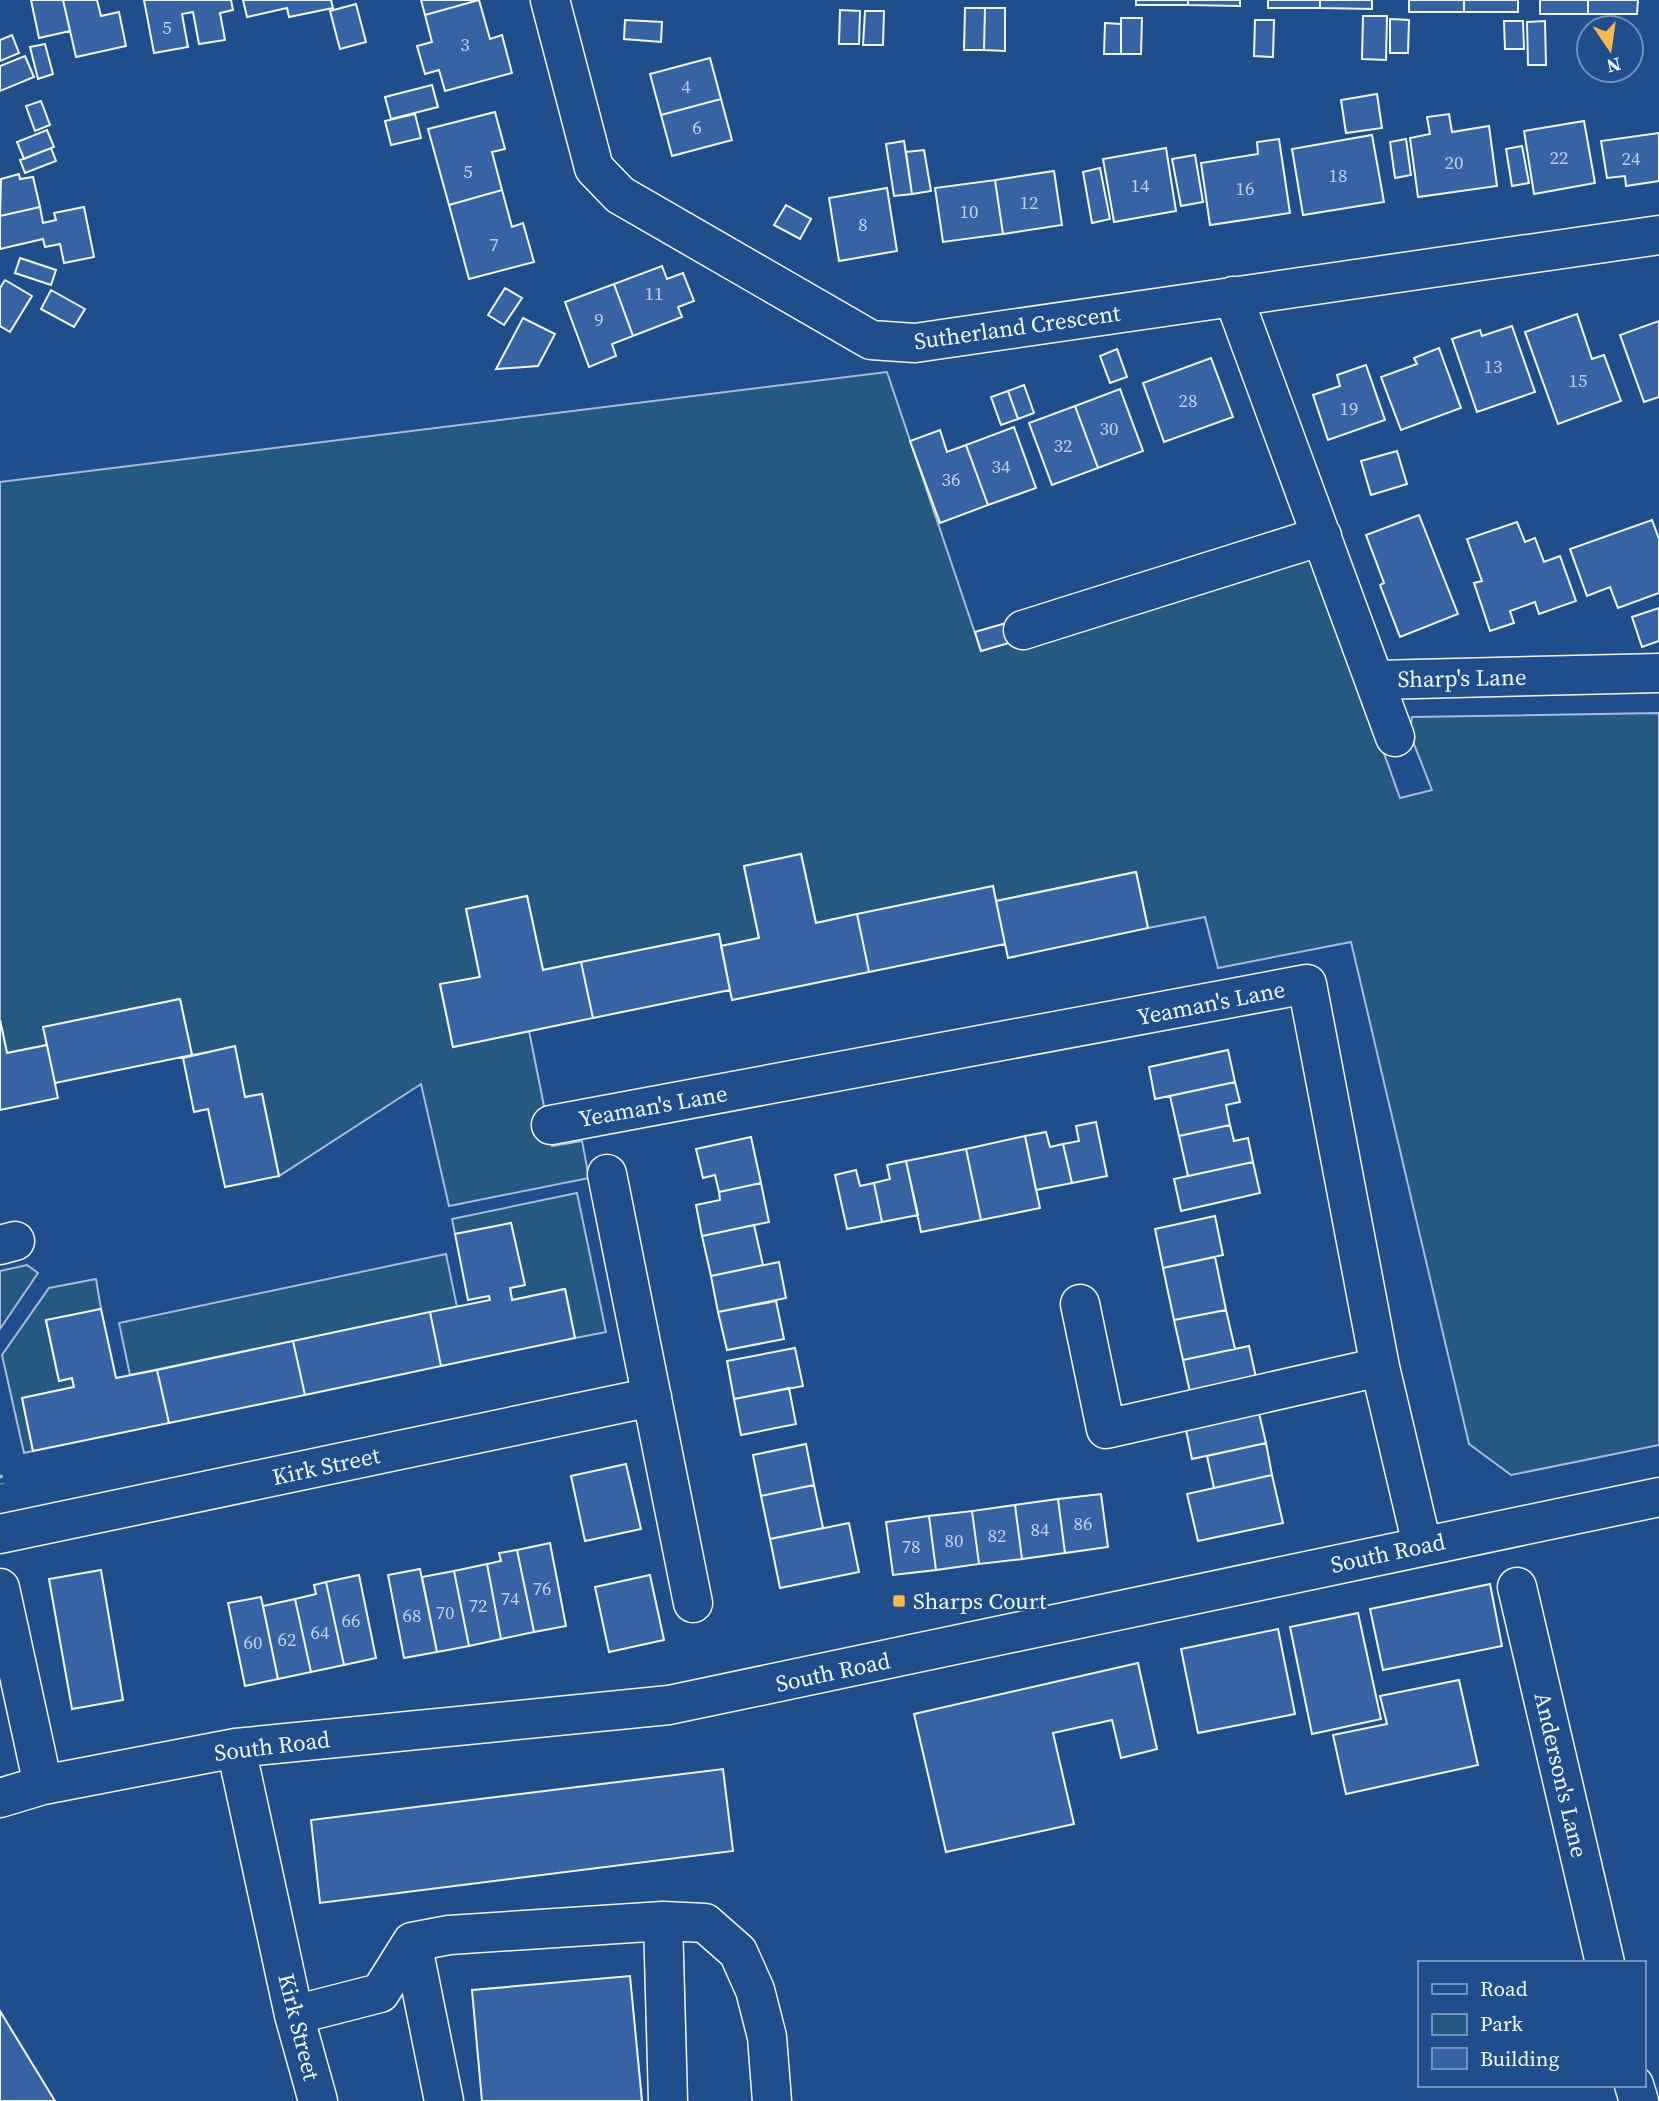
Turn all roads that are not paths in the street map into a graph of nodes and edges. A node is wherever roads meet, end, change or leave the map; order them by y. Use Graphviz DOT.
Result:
graph roads {
  1 [pos="550,0"];
  2 [pos="1659,235"];
  3 [pos="1233,296"];
  4 [pos="1322,536"];
  5 [pos="1024,630"];
  6 [pos="1659,673"];
  7 [pos="1376,681"];
  8 [pos="1395,737"];
  9 [pos="551,1125"];
  10 [pos="607,1174"];
  11 [pos="1080,1304"];
  12 [pos="1380,1367"];
  13 [pos="652,1397"];
  14 [pos="1659,1497"];
  15 [pos="0,1534"];
  16 [pos="1422,1545"];
  17 [pos="1517,1587"];
  18 [pos="0,1588"];
  19 [pos="693,1602"];
  20 [pos="6,1651"];
  21 [pos="236,1748"];
  22 [pos="43,1785"];
  23 [pos="0,1798"];
  24 [pos="663,1921"];
  25 [pos="412,1942"];
  26 [pos="1605,1961"];
  27 [pos="293,2015"];
  28 [pos="318,2101"];
  29 [pos="444,2101"];
  30 [pos="668,2101"];
  31 [pos="772,2101"];
  1 -- 3 [label="street, Sutherland Crescent"];
  2 -- 3 [label="street, Sutherland Crescent"];
  3 -- 4 [label="street, Sharp's Lane"];
  4 -- 5 [label="street"];
  4 -- 7 [label="street, Sharp's Lane"];
  6 -- 7 [label="street, Sharp's Lane"];
  7 -- 8 [label="street"];
  9 -- 12 [label="street, Yeaman's Lane"];
  10 -- 13 [label="street"];
  11 -- 12 [label="street"];
  12 -- 16 [label="street, Yeaman's Lane"];
  13 -- 15 [label="street, Kirk Street"];
  13 -- 19 [label="street"];
  14 -- 16 [label="street, South Road"];
  16 -- 21 [label="street, South Road"];
  17 -- 26 [label="street, Anderson's Lane"];
  18 -- 20 [label="street"];
  20 -- 22 [label="street"];
  21 -- 22 [label="street, South Road"];
  21 -- 27 [label="street, Kirk Street"];
  22 -- 23 [label="street, South Road"];
  24 -- 25 [label="street"];
  24 -- 30 [label="street"];
  24 -- 31 [label="street"];
  25 -- 27 [label="street"];
  25 -- 29 [label="street"];
  27 -- 28 [label="street, Kirk Street"];
}
